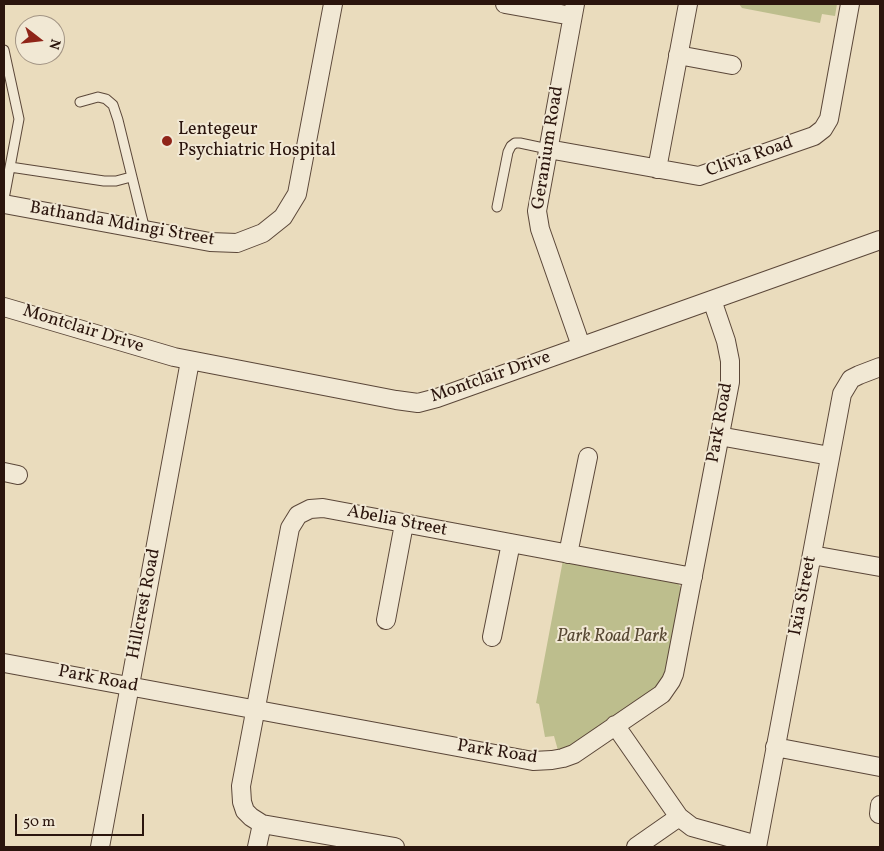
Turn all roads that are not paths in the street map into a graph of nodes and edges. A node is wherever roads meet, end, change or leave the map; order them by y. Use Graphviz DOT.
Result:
graph roads {
  1 [pos="333,4"];
  2 [pos="506,4"];
  3 [pos="688,4"];
  4 [pos="850,4"];
  5 [pos="574,10"];
  6 [pos="4,50"];
  7 [pos="678,54"];
  8 [pos="732,64"];
  9 [pos="80,102"];
  10 [pos="548,149"];
  11 [pos="10,168"];
  12 [pos="657,169"];
  13 [pos="131,177"];
  14 [pos="4,199"];
  15 [pos="4,204"];
  16 [pos="497,207"];
  17 [pos="145,230"];
  18 [pos="880,240"];
  19 [pos="712,300"];
  20 [pos="4,307"];
  21 [pos="581,346"];
  22 [pos="190,361"];
  23 [pos="880,367"];
  24 [pos="720,436"];
  25 [pos="830,456"];
  26 [pos="588,457"];
  27 [pos="404,524"];
  28 [pos="510,543"];
  29 [pos="568,554"];
  30 [pos="812,554"];
  31 [pos="880,567"];
  32 [pos="693,577"];
  33 [pos="386,620"];
  34 [pos="492,637"];
  35 [pos="4,663"];
  36 [pos="130,686"];
  37 [pos="256,710"];
  38 [pos="615,725"];
  39 [pos="775,747"];
  40 [pos="880,767"];
  41 [pos="679,817"];
  42 [pos="262,824"];
  43 [pos="757,846"];
  44 [pos="100,847"];
  45 [pos="257,847"];
  46 [pos="389,847"];
  47 [pos="636,847"];
  1 -- 17 [label="street, Bathanda Mdingi Street"];
  2 -- 5 [label="street"];
  3 -- 7 [label="street"];
  4 -- 12 [label="street, Clivia Road"];
  5 -- 10 [label="street, Geranium Road"];
  6 -- 11 [label="lane"];
  7 -- 8 [label="street"];
  7 -- 12 [label="street"];
  9 -- 13 [label="lane"];
  10 -- 12 [label="street, Clivia Road"];
  10 -- 16 [label="lane"];
  10 -- 21 [label="street, Geranium Road"];
  11 -- 13 [label="lane"];
  11 -- 14 [label="lane"];
  13 -- 17 [label="lane"];
  15 -- 17 [label="street, Bathanda Mdingi Street"];
  18 -- 19 [label="street, Montclair Drive"];
  19 -- 21 [label="street, Montclair Drive"];
  19 -- 24 [label="street, Park Road"];
  20 -- 22 [label="street, Montclair Drive"];
  21 -- 22 [label="street, Montclair Drive"];
  22 -- 36 [label="street, Hillcrest Road"];
  23 -- 25 [label="street, Ixia Street"];
  24 -- 25 [label="street"];
  24 -- 32 [label="street, Park Road"];
  25 -- 30 [label="street, Ixia Street"];
  26 -- 29 [label="street"];
  27 -- 28 [label="street, Abelia Street"];
  27 -- 33 [label="street"];
  27 -- 37 [label="street, Abelia Street"];
  28 -- 29 [label="street, Abelia Street"];
  28 -- 34 [label="street"];
  29 -- 32 [label="street, Abelia Street"];
  30 -- 31 [label="street"];
  30 -- 39 [label="street, Ixia Street"];
  32 -- 38 [label="street, Park Road"];
  35 -- 36 [label="street, Park Road"];
  36 -- 37 [label="street, Park Road"];
  36 -- 44 [label="street, Hillcrest Road"];
  37 -- 38 [label="street, Park Road"];
  37 -- 42 [label="street, Abelia Street"];
  38 -- 41 [label="street"];
  39 -- 40 [label="street"];
  39 -- 43 [label="street, Ixia Street"];
  41 -- 43 [label="street"];
  41 -- 47 [label="street"];
  42 -- 45 [label="street"];
  42 -- 46 [label="street"];
}
